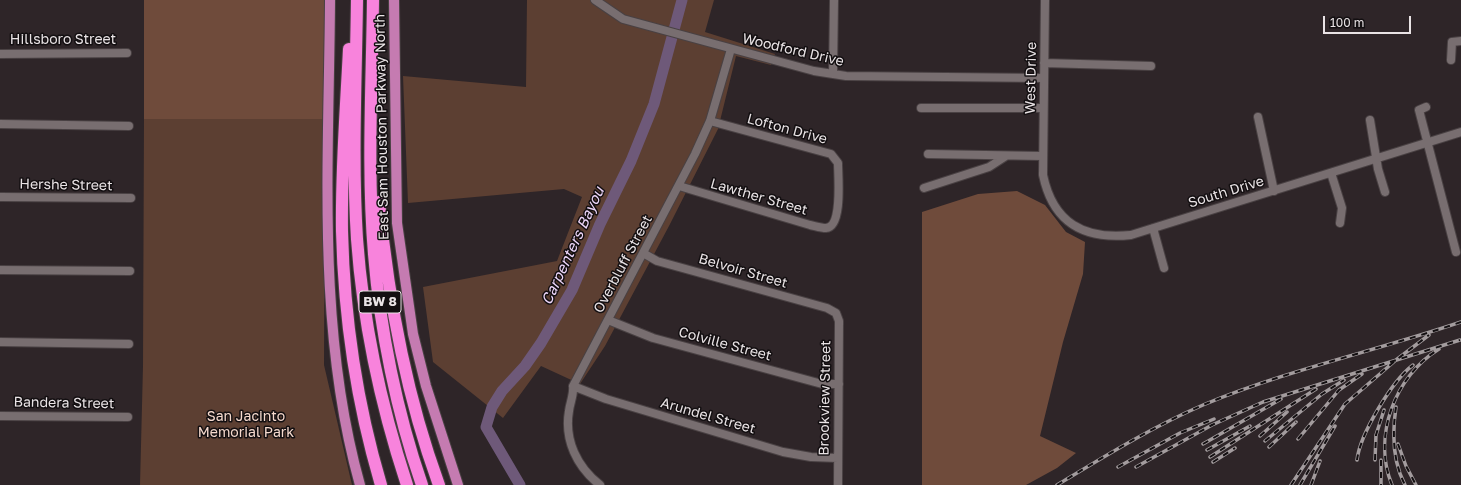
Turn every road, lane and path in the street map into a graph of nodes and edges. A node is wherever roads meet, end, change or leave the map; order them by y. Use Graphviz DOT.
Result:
graph roads {
  1 [pos="330,0"];
  2 [pos="350,0"];
  3 [pos="356,0"];
  4 [pos="373,0"];
  5 [pos="394,0"];
  6 [pos="595,0"];
  7 [pos="834,0"];
  8 [pos="1045,0"];
  9 [pos="1461,41"];
  10 [pos="731,49"];
  11 [pos="127,53"];
  12 [pos="0,54"];
  13 [pos="1451,60"];
  14 [pos="1044,63"];
  15 [pos="1150,66"];
  16 [pos="833,74"];
  17 [pos="1044,78"];
  18 [pos="1426,107"];
  19 [pos="921,108"];
  20 [pos="1043,108"];
  21 [pos="371,115"];
  22 [pos="1258,117"];
  23 [pos="1370,120"];
  24 [pos="710,121"];
  25 [pos="0,124"];
  26 [pos="129,126"];
  27 [pos="1461,132"];
  28 [pos="1427,144"];
  29 [pos="928,154"];
  30 [pos="1006,156"];
  31 [pos="1042,156"];
  32 [pos="1378,159"];
  33 [pos="1331,173"];
  34 [pos="679,186"];
  35 [pos="924,188"];
  36 [pos="1274,191"];
  37 [pos="1385,192"];
  38 [pos="0,197"];
  39 [pos="131,198"];
  40 [pos="1340,223"];
  41 [pos="832,225"];
  42 [pos="1153,228"];
  43 [pos="1456,252"];
  44 [pos="643,253"];
  45 [pos="1164,268"];
  46 [pos="0,270"];
  47 [pos="130,271"];
  48 [pos="836,313"];
  49 [pos="608,320"];
  50 [pos="0,342"];
  51 [pos="129,344"];
  52 [pos="838,384"];
  53 [pos="573,386"];
  54 [pos="0,416"];
  55 [pos="128,417"];
  56 [pos="838,458"];
  57 [pos="360,485"];
  58 [pos="380,485"];
  59 [pos="407,485"];
  60 [pos="422,485"];
  61 [pos="439,485"];
  62 [pos="458,485"];
  63 [pos="600,485"];
  64 [pos="838,485"];
  1 -- 57 [label="main road"];
  2 -- 58 [label="highway"];
  3 -- 59 [label="highway, East Sam Houston Parkway North / BW 8"];
  4 -- 21 [label="highway, East Sam Houston Parkway North / BW 8"];
  5 -- 62 [label="main road, East Sam Houston Parkway North / BW 8"];
  6 -- 10 [label="street, Woodford Drive"];
  7 -- 16 [label="street"];
  8 -- 14 [label="street, West Drive"];
  9 -- 13 [label="street"];
  10 -- 16 [label="street, Woodford Drive"];
  10 -- 24 [label="street, Overbluff Street"];
  11 -- 12 [label="street, Hillsboro Street"];
  14 -- 15 [label="street"];
  14 -- 17 [label="street, West Drive"];
  16 -- 17 [label="street, Woodford Drive"];
  17 -- 20 [label="street, West Drive"];
  18 -- 28 [label="street"];
  19 -- 20 [label="street"];
  20 -- 31 [label="street, West Drive"];
  21 -- 60 [label="highway, East Sam Houston Parkway North / BW 8"];
  21 -- 61 [label="highway"];
  22 -- 36 [label="street"];
  23 -- 32 [label="street"];
  24 -- 34 [label="street, Overbluff Street"];
  24 -- 41 [label="street, Lofton Drive"];
  25 -- 26 [label="street"];
  27 -- 28 [label="street, South Drive"];
  28 -- 32 [label="street, South Drive"];
  28 -- 43 [label="street"];
  29 -- 30 [label="street"];
  30 -- 31 [label="street"];
  30 -- 35 [label="street"];
  31 -- 42 [label="street, South Drive"];
  32 -- 33 [label="street, South Drive"];
  32 -- 37 [label="street"];
  33 -- 36 [label="street, South Drive"];
  33 -- 40 [label="street"];
  34 -- 41 [label="street, Lawther Street"];
  34 -- 44 [label="street, Overbluff Street"];
  36 -- 42 [label="street, South Drive"];
  38 -- 39 [label="street, Hershe Street"];
  42 -- 45 [label="street"];
  44 -- 48 [label="street, Belvoir Street"];
  44 -- 49 [label="street, Overbluff Street"];
  46 -- 47 [label="street"];
  48 -- 52 [label="street, Brookview Street"];
  49 -- 52 [label="street, Colville Street"];
  49 -- 53 [label="street, Overbluff Street"];
  50 -- 51 [label="street"];
  52 -- 56 [label="street, Brookview Street"];
  53 -- 56 [label="street, Arundel Street"];
  53 -- 63 [label="street, Overbluff Street"];
  54 -- 55 [label="street, Bandera Street"];
  56 -- 64 [label="street, Brookview Street"];
}
